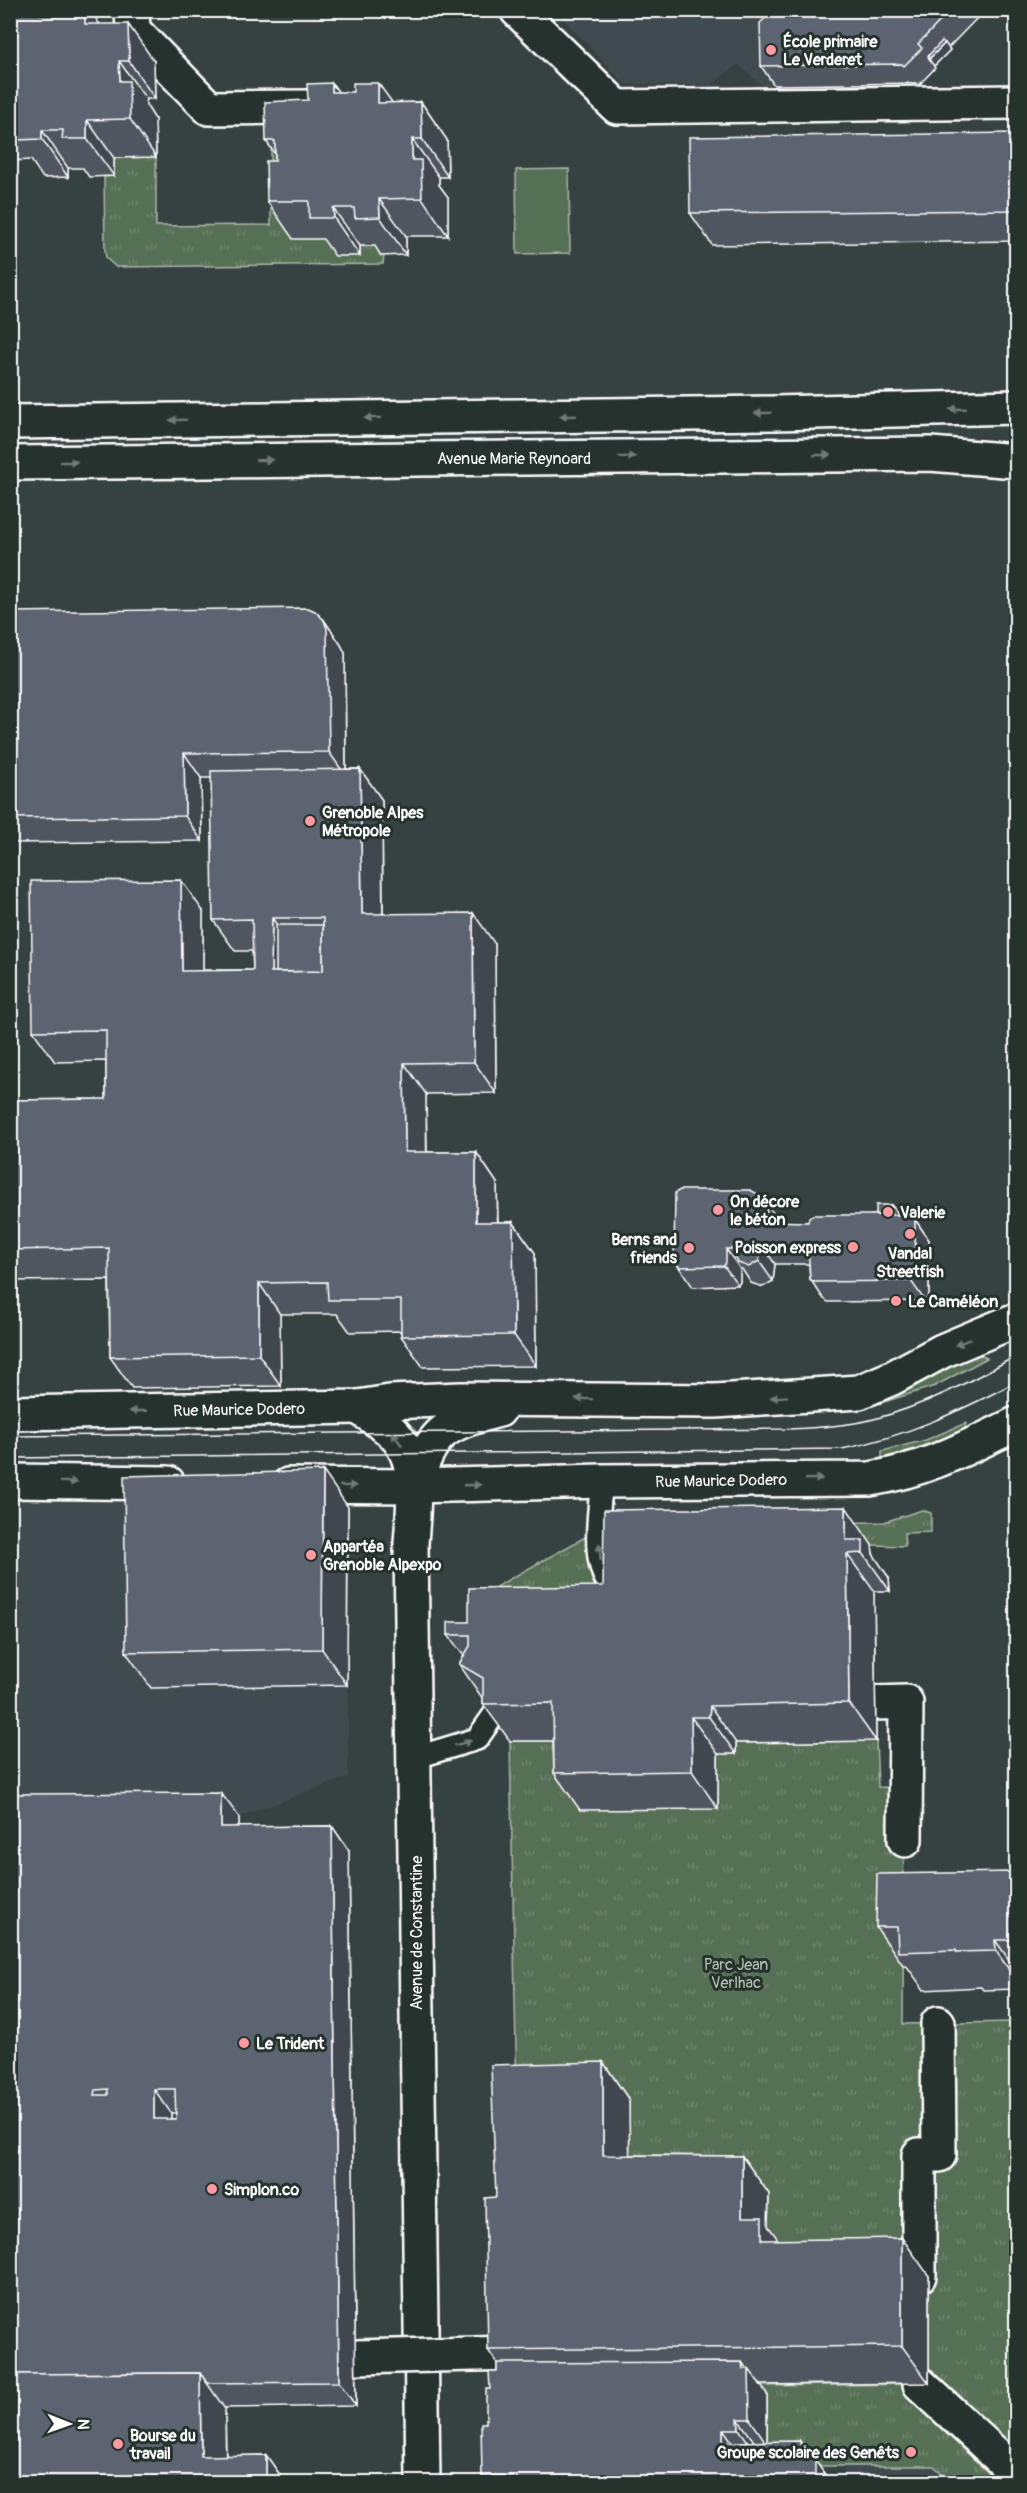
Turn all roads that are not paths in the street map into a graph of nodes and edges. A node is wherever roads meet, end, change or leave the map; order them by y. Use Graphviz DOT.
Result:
graph roads {
  1 [pos="132,10"];
  2 [pos="517,10"];
  3 [pos="1017,102"];
  4 [pos="333,107"];
  5 [pos="1017,407"];
  6 [pos="10,422"];
  7 [pos="1017,461"];
  8 [pos="10,463"];
  9 [pos="1017,1320"];
  10 [pos="538,1399"];
  11 [pos="358,1407"];
  12 [pos="10,1413"];
  13 [pos="1017,1424"];
  14 [pos="10,1481"];
  15 [pos="602,1481"];
  16 [pos="200,1484"];
  17 [pos="260,1484"];
  18 [pos="414,1486"];
  19 [pos="631,1594"];
  20 [pos="875,1703"];
  21 [pos="498,1709"];
  22 [pos="414,1758"];
  23 [pos="905,1840"];
  24 [pos="938,2023"];
  25 [pos="919,2276"];
  26 [pos="514,2353"];
  27 [pos="356,2357"];
  28 [pos="920,2384"];
  29 [pos="1017,2473"];
  30 [pos="423,2482"];
  1 -- 4 [label="street"];
  2 -- 3 [label="street"];
  5 -- 6 [label="street, one-way"];
  8 -- 7 [label="street, Avenue Marie Reynoard, one-way"];
  9 -- 10 [label="street, Rue Maurice Dodero, one-way"];
  10 -- 11 [label="street, Rue Maurice Dodero"];
  10 -- 18 [label="street, Rue Maurice Dodero"];
  11 -- 12 [label="street, Rue Maurice Dodero, one-way"];
  18 -- 11 [label="street, Avenue de Constantine, one-way"];
  15 -- 13 [label="street, Rue Maurice Dodero, one-way"];
  14 -- 16 [label="street, one-way"];
  18 -- 15 [label="street, Rue Maurice Dodero, one-way"];
  19 -- 15 [label="lane, one-way"];
  17 -- 18 [label="street, Rue Maurice Dodero, one-way"];
  18 -- 22 [label="street, Avenue de Constantine"];
  20 -- 23 [label="street"];
  22 -- 21 [label="lane, one-way"];
  22 -- 30 [label="street, Avenue de Constantine"];
  24 -- 25 [label="street"];
  26 -- 27 [label="street, bridge"];
  28 -- 29 [label="street"];
}
